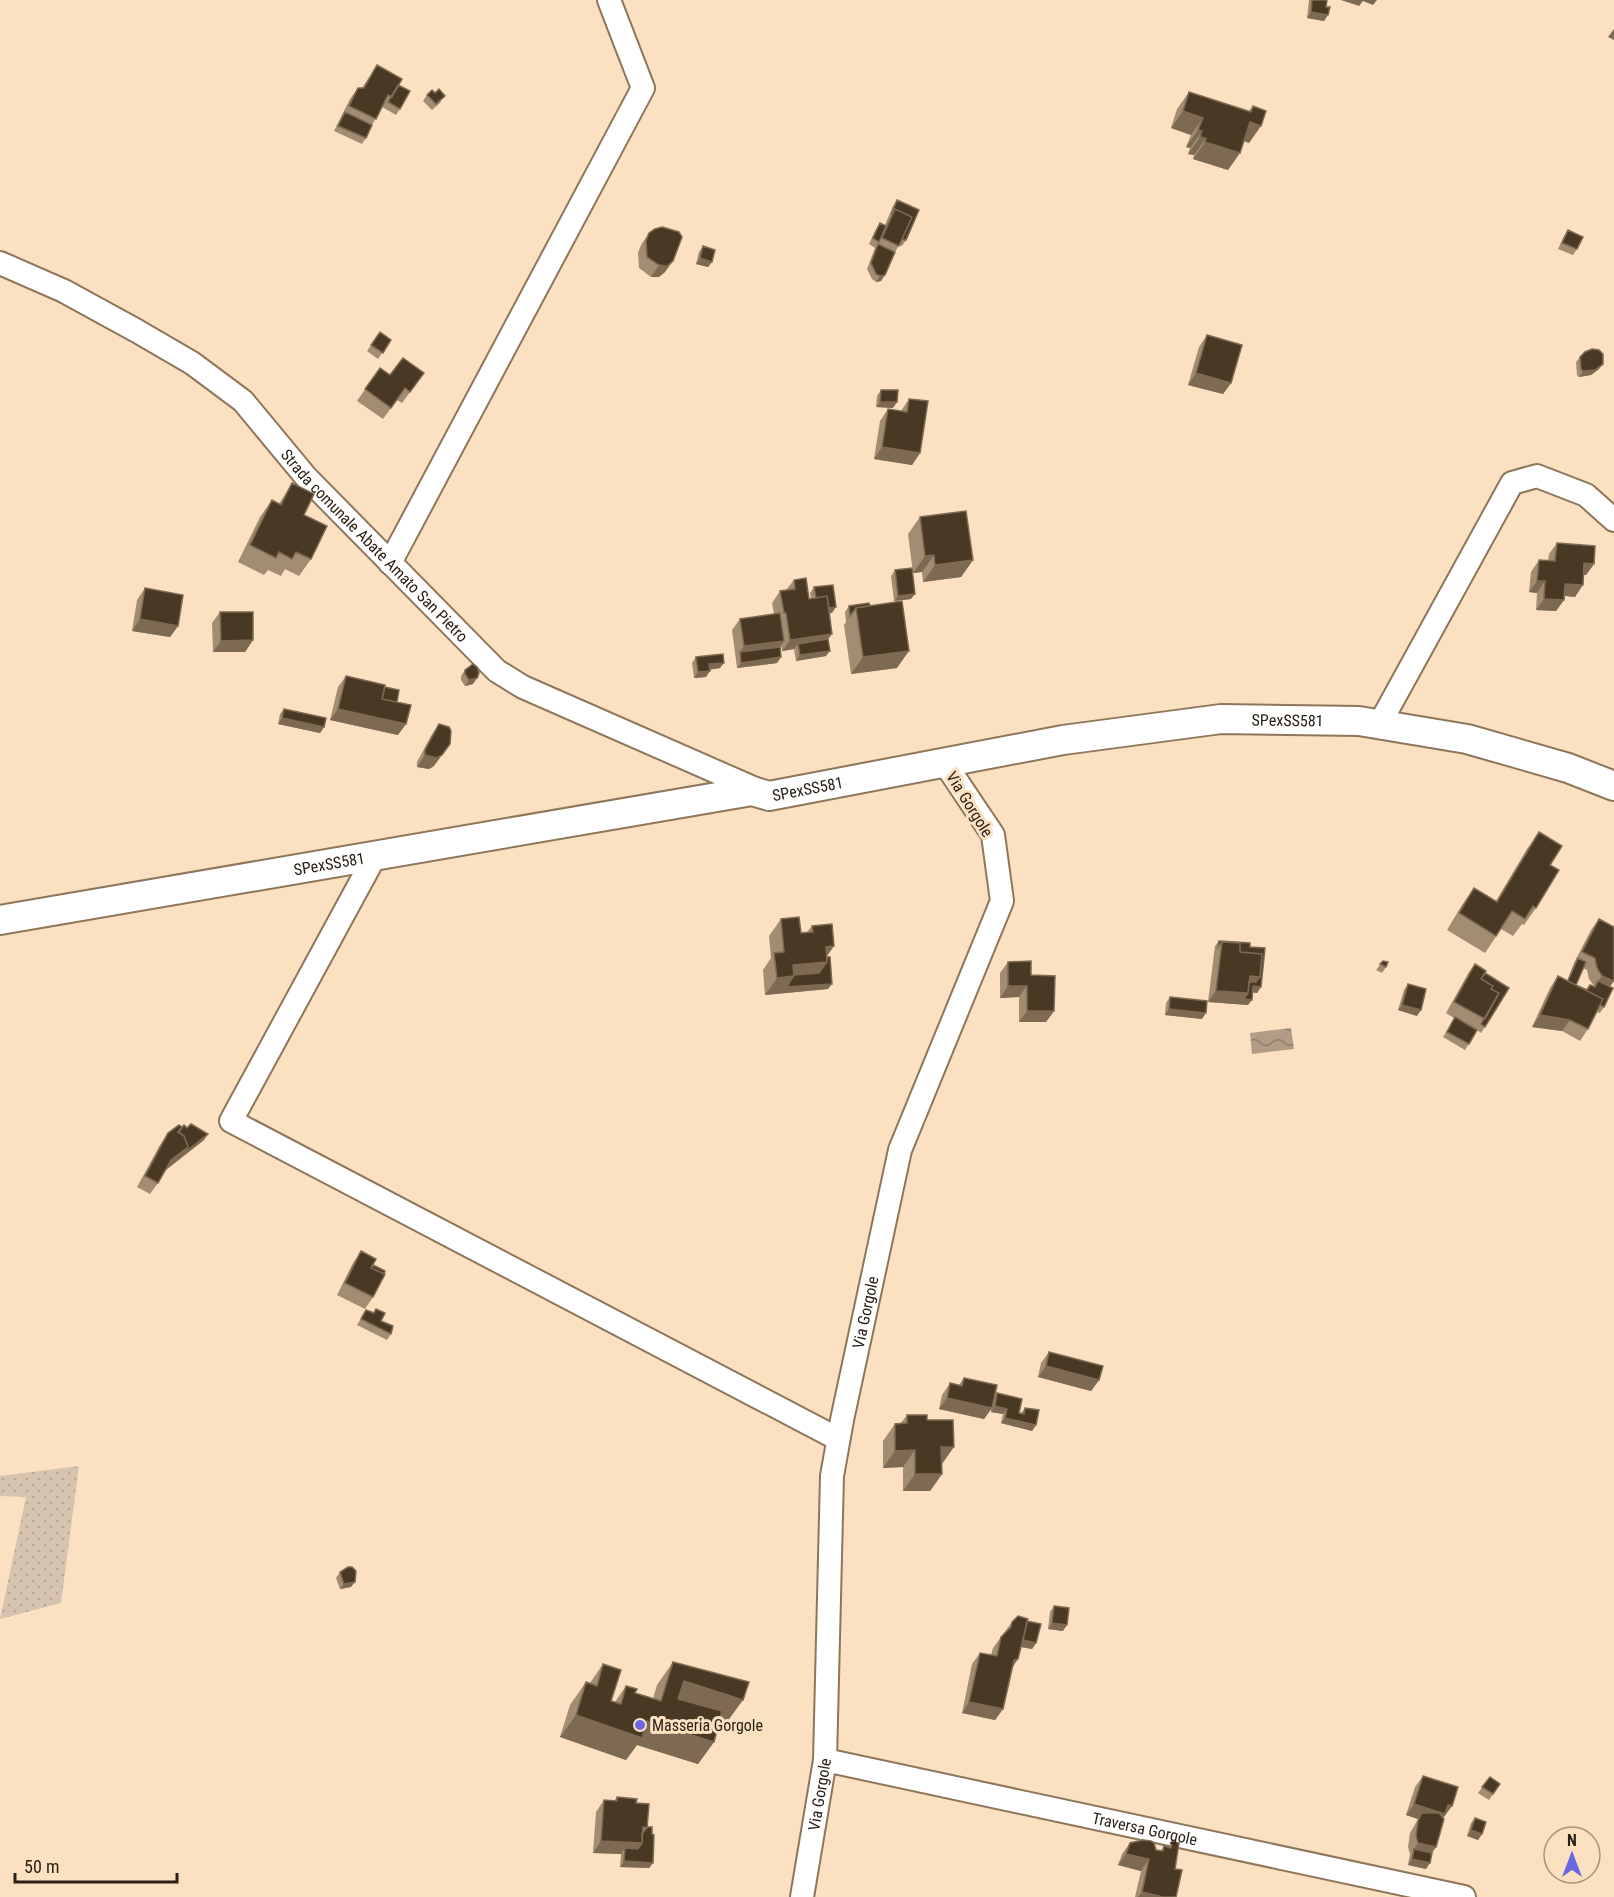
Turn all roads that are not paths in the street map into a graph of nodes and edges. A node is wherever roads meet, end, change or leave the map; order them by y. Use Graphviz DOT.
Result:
graph roads {
  1 [pos="609,0"];
  2 [pos="0,263"];
  3 [pos="1614,520"];
  4 [pos="390,563"];
  5 [pos="1379,725"];
  6 [pos="944,762"];
  7 [pos="1614,786"];
  8 [pos="769,796"];
  9 [pos="375,856"];
  10 [pos="0,920"];
  11 [pos="838,1439"];
  12 [pos="825,1760"];
  13 [pos="802,1897"];
  14 [pos="1464,1897"];
  1 -- 4 [label="street"];
  2 -- 4 [label="street, Strada comunale Abate Amato San Pietro"];
  3 -- 5 [label="street"];
  4 -- 8 [label="street, Strada comunale Abate Amato San Pietro"];
  5 -- 6 [label="main road, SPexSS581"];
  5 -- 7 [label="main road, SPexSS581"];
  6 -- 8 [label="main road, SPexSS581"];
  6 -- 11 [label="street, Via Gorgole"];
  8 -- 9 [label="main road, SPexSS581"];
  9 -- 10 [label="main road, SPexSS581"];
  9 -- 11 [label="street"];
  11 -- 12 [label="street, Via Gorgole"];
  12 -- 13 [label="street, Via Gorgole"];
  12 -- 14 [label="street, Traversa Gorgole"];
}
